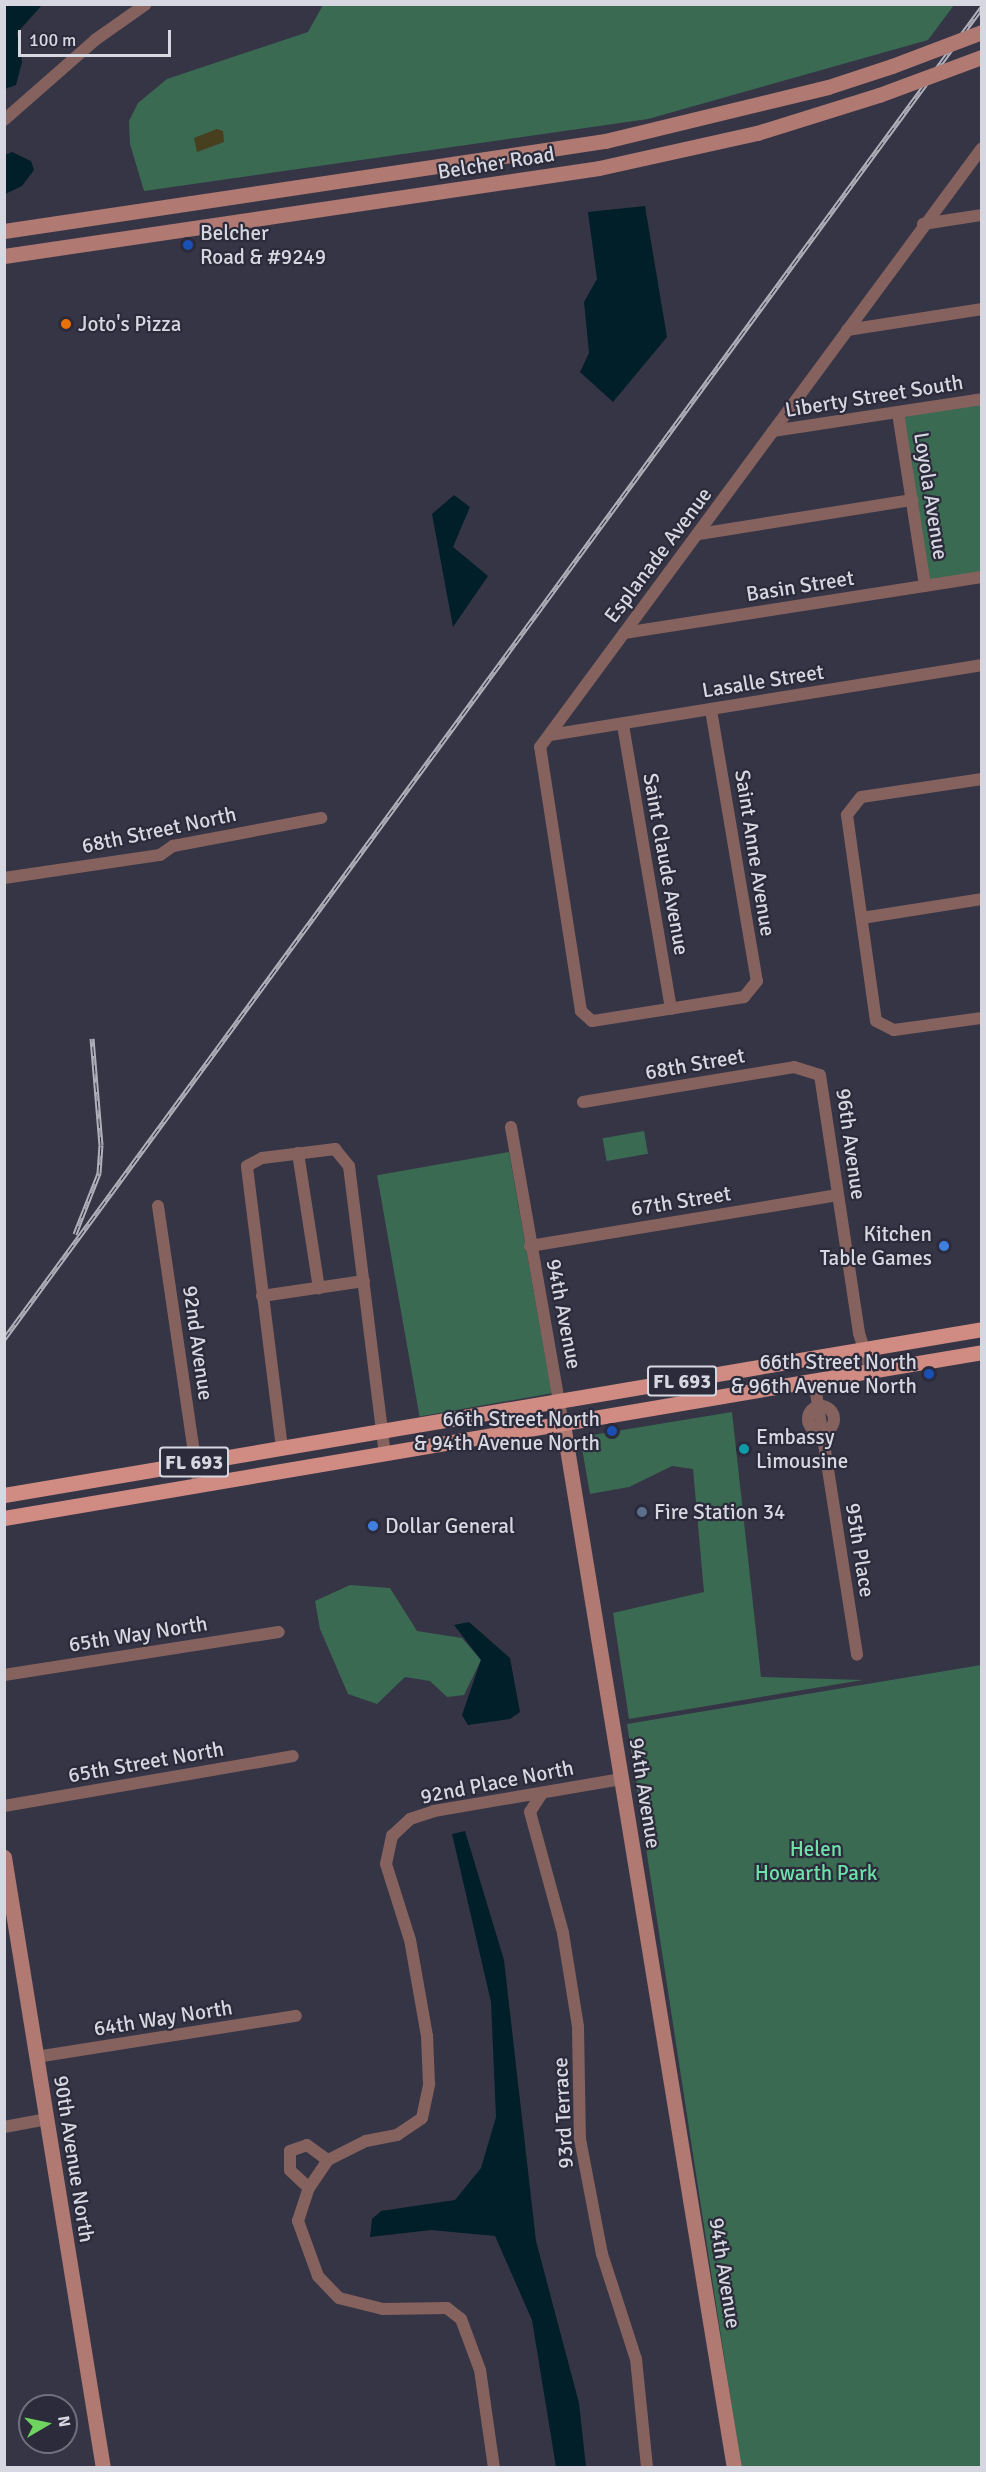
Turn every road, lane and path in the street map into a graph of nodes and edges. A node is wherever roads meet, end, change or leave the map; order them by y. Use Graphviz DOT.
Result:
graph roads {
  1 [pos="146,4"];
  2 [pos="981,32"];
  3 [pos="981,57"];
  4 [pos="4,120"];
  5 [pos="981,148"];
  6 [pos="981,215"];
  7 [pos="923,224"];
  8 [pos="4,231"];
  9 [pos="4,256"];
  10 [pos="981,309"];
  11 [pos="847,330"];
  12 [pos="981,399"];
  13 [pos="898,413"];
  14 [pos="773,431"];
  15 [pos="912,500"];
  16 [pos="699,534"];
  17 [pos="981,577"];
  18 [pos="925,586"];
  19 [pos="624,633"];
  20 [pos="981,665"];
  21 [pos="711,710"];
  22 [pos="623,725"];
  23 [pos="550,735"];
  24 [pos="981,779"];
  25 [pos="321,818"];
  26 [pos="4,878"];
  27 [pos="981,899"];
  28 [pos="862,918"];
  29 [pos="671,1009"];
  30 [pos="981,1018"];
  31 [pos="813,1069"];
  32 [pos="583,1102"];
  33 [pos="511,1127"];
  34 [pos="298,1153"];
  35 [pos="838,1195"];
  36 [pos="158,1206"];
  37 [pos="530,1245"];
  38 [pos="364,1281"];
  39 [pos="319,1288"];
  40 [pos="262,1296"];
  41 [pos="981,1329"];
  42 [pos="866,1349"];
  43 [pos="981,1352"];
  44 [pos="870,1370"];
  45 [pos="814,1380"];
  46 [pos="560,1402"];
  47 [pos="563,1424"];
  48 [pos="383,1431"];
  49 [pos="282,1448"];
  50 [pos="386,1453"];
  51 [pos="196,1462"];
  52 [pos="199,1486"];
  53 [pos="4,1495"];
  54 [pos="4,1518"];
  55 [pos="279,1632"];
  56 [pos="857,1655"];
  57 [pos="4,1675"];
  58 [pos="293,1756"];
  59 [pos="621,1779"];
  60 [pos="540,1795"];
  61 [pos="4,1806"];
  62 [pos="4,1857"];
  63 [pos="296,2016"];
  64 [pos="36,2058"];
  65 [pos="48,2119"];
  66 [pos="4,2127"];
  67 [pos="328,2160"];
  68 [pos="309,2188"];
  69 [pos="103,2468"];
  70 [pos="494,2468"];
  71 [pos="647,2468"];
  72 [pos="734,2468"];
  1 -- 4 [label="street"];
  2 -- 8 [label="main road, Belcher Road, bridge"];
  3 -- 9 [label="main road, Belcher Road, bridge"];
  5 -- 7 [label="street, Esplanade Avenue"];
  6 -- 7 [label="street"];
  7 -- 11 [label="street, Esplanade Avenue"];
  10 -- 11 [label="street"];
  11 -- 14 [label="street, Esplanade Avenue"];
  12 -- 13 [label="street, Liberty Street South"];
  13 -- 14 [label="street, Liberty Street South"];
  13 -- 15 [label="street, Loyola Avenue"];
  14 -- 16 [label="street, Esplanade Avenue"];
  15 -- 16 [label="street"];
  15 -- 18 [label="street, Loyola Avenue"];
  16 -- 19 [label="street, Esplanade Avenue"];
  17 -- 18 [label="street, Basin Street"];
  18 -- 19 [label="street, Basin Street"];
  19 -- 23 [label="street, Esplanade Avenue"];
  20 -- 21 [label="street, Lasalle Street"];
  21 -- 22 [label="street, Lasalle Street"];
  21 -- 29 [label="street, Saint Anne Avenue"];
  22 -- 23 [label="street, Lasalle Street"];
  22 -- 29 [label="street, Saint Claude Avenue"];
  23 -- 29 [label="street, Esplanade Avenue"];
  24 -- 28 [label="street"];
  25 -- 26 [label="street, 68th Street North"];
  27 -- 28 [label="street"];
  28 -- 30 [label="street"];
  31 -- 32 [label="street, 68th Street"];
  31 -- 35 [label="street, 96th Avenue"];
  33 -- 37 [label="street, 94th Avenue"];
  34 -- 38 [label="street"];
  34 -- 39 [label="street"];
  34 -- 40 [label="street"];
  35 -- 37 [label="street, 67th Street"];
  35 -- 42 [label="street, 96th Avenue"];
  36 -- 51 [label="street, 92nd Avenue"];
  37 -- 46 [label="street, 94th Avenue"];
  38 -- 39 [label="street"];
  38 -- 48 [label="street"];
  39 -- 40 [label="street"];
  40 -- 49 [label="street"];
  41 -- 42 [label="main road, FL 693"];
  42 -- 44 [label="street, 96th Avenue"];
  42 -- 46 [label="main road, FL 693"];
  43 -- 44 [label="main road, FL 693"];
  44 -- 45 [label="main road, FL 693"];
  45 -- 47 [label="main road, FL 693"];
  45 -- 56 [label="street, 95th Place"];
  46 -- 47 [label="street, 94th Avenue"];
  46 -- 48 [label="main road, FL 693"];
  47 -- 50 [label="main road, FL 693"];
  47 -- 59 [label="main road, 94th Avenue"];
  48 -- 49 [label="main road, FL 693"];
  48 -- 50 [label="street"];
  49 -- 51 [label="main road, FL 693"];
  50 -- 52 [label="main road, FL 693"];
  51 -- 52 [label="street, 92nd Avenue"];
  51 -- 53 [label="main road, FL 693"];
  52 -- 54 [label="main road, FL 693"];
  55 -- 57 [label="street, 65th Way North"];
  58 -- 61 [label="street, 65th Street North"];
  59 -- 60 [label="street, 92nd Place North"];
  59 -- 72 [label="main road, 94th Avenue"];
  60 -- 67 [label="street, 92nd Place North"];
  60 -- 71 [label="street, 93rd Terrace"];
  62 -- 64 [label="main road, 90th Avenue North"];
  63 -- 64 [label="street, 64th Way North"];
  64 -- 65 [label="main road, 90th Avenue North"];
  65 -- 66 [label="street"];
  65 -- 69 [label="main road, 90th Avenue North"];
  67 -- 68 [label="street, 92nd Place North"];
  67 -- 68 [label="street"];
  68 -- 70 [label="street, 92nd Place North"];
}
